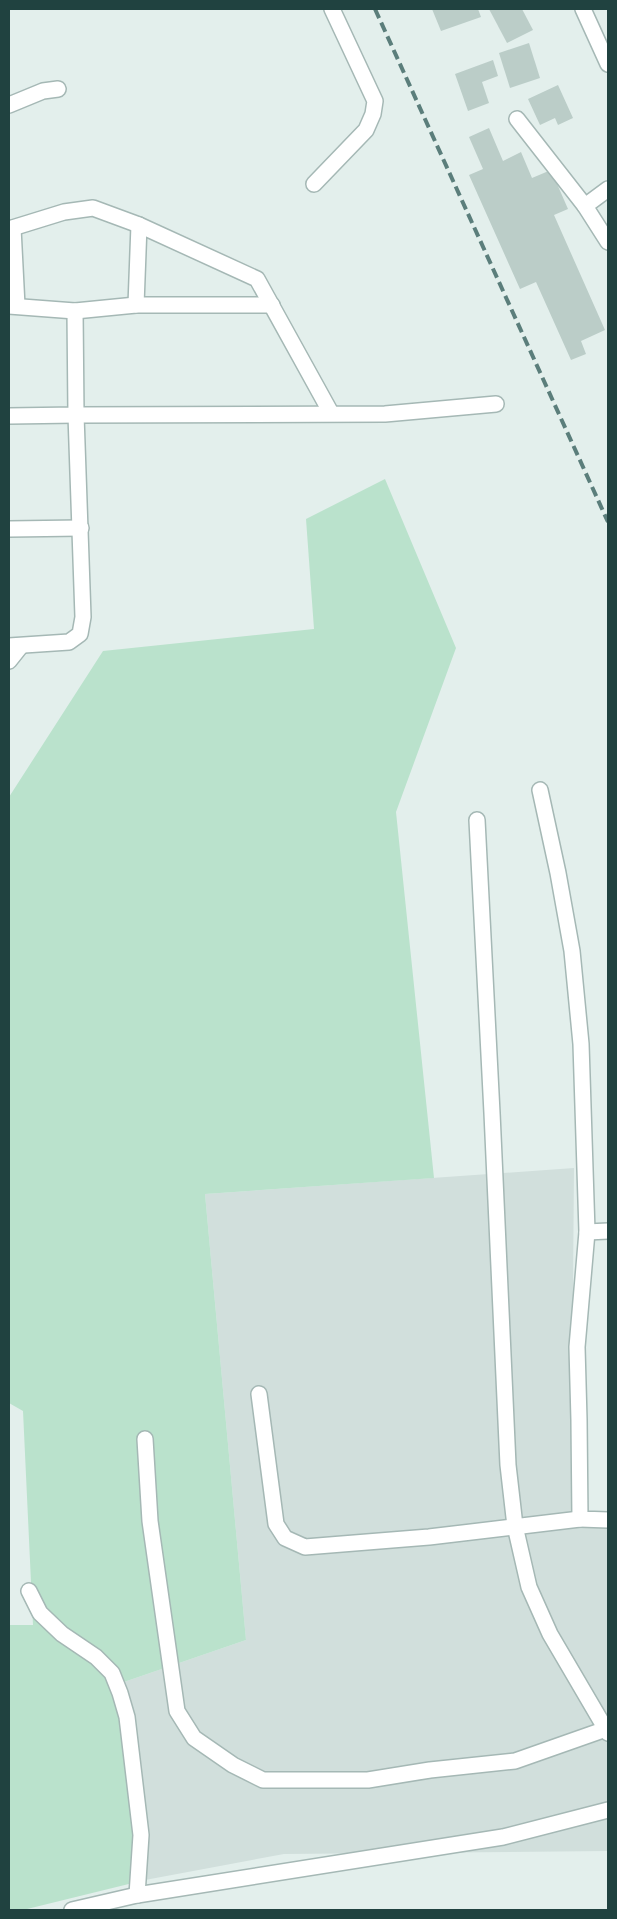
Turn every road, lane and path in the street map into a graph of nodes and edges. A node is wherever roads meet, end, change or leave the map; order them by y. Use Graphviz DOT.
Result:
graph roads {
  1 [pos="332,9"];
  2 [pos="584,9"];
  3 [pos="608,64"];
  4 [pos="58,89"];
  5 [pos="9,105"];
  6 [pos="517,119"];
  7 [pos="314,184"];
  8 [pos="608,188"];
  9 [pos="585,206"];
  10 [pos="138,225"];
  11 [pos="11,228"];
  12 [pos="608,242"];
  13 [pos="272,305"];
  14 [pos="13,306"];
  15 [pos="136,306"];
  16 [pos="75,311"];
  17 [pos="496,404"];
  18 [pos="331,413"];
  19 [pos="9,416"];
  20 [pos="76,416"];
  21 [pos="81,528"];
  22 [pos="9,529"];
  23 [pos="15,646"];
  24 [pos="9,661"];
  25 [pos="540,790"];
  26 [pos="477,820"];
  27 [pos="608,1231"];
  28 [pos="587,1232"];
  29 [pos="259,1394"];
  30 [pos="145,1439"];
  31 [pos="580,1519"];
  32 [pos="608,1520"];
  33 [pos="515,1526"];
  34 [pos="30,1591"];
  35 [pos="607,1731"];
  36 [pos="608,1810"];
  37 [pos="137,1895"];
  38 [pos="72,1910"];
  1 -- 7 [label="street"];
  2 -- 3 [label="street"];
  4 -- 5 [label="street"];
  6 -- 9 [label="street"];
  8 -- 9 [label="street"];
  9 -- 12 [label="street"];
  10 -- 11 [label="street"];
  10 -- 13 [label="street"];
  10 -- 15 [label="street"];
  11 -- 14 [label="street"];
  13 -- 15 [label="street"];
  13 -- 18 [label="street"];
  14 -- 16 [label="street"];
  15 -- 16 [label="street"];
  16 -- 20 [label="street"];
  17 -- 18 [label="street"];
  18 -- 20 [label="street"];
  19 -- 20 [label="street"];
  20 -- 21 [label="street"];
  21 -- 22 [label="street"];
  21 -- 23 [label="street"];
  23 -- 24 [label="street"];
  25 -- 28 [label="street"];
  26 -- 33 [label="street"];
  27 -- 28 [label="street"];
  28 -- 31 [label="street"];
  29 -- 33 [label="street"];
  30 -- 35 [label="street"];
  31 -- 32 [label="street"];
  31 -- 33 [label="street"];
  33 -- 35 [label="street"];
  34 -- 37 [label="street"];
  36 -- 37 [label="street"];
  37 -- 38 [label="street"];
}
